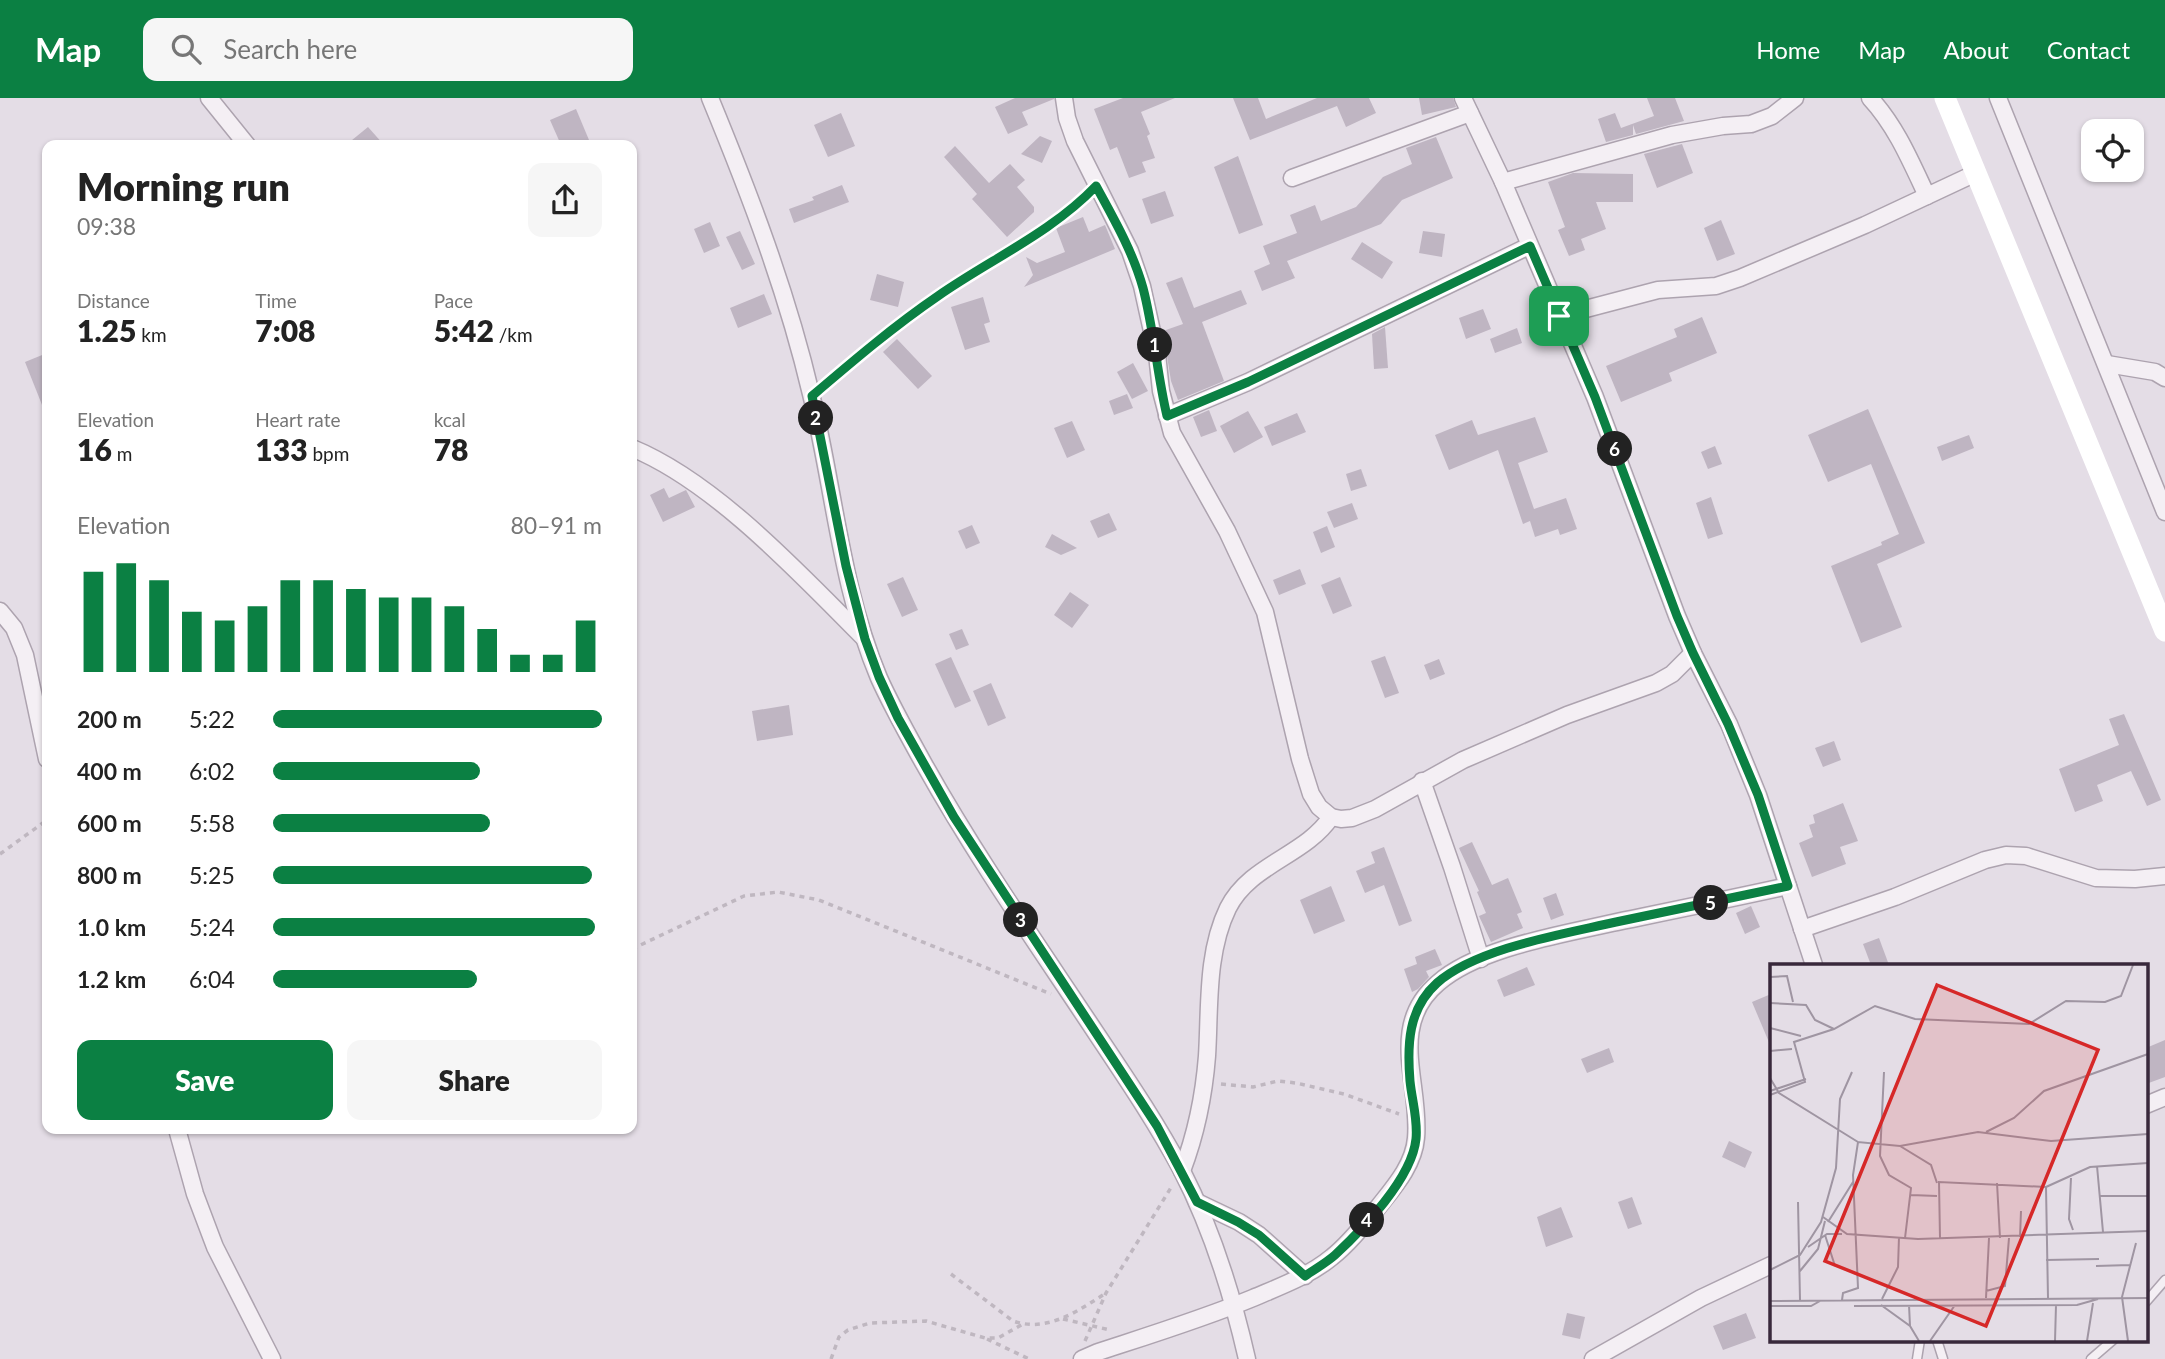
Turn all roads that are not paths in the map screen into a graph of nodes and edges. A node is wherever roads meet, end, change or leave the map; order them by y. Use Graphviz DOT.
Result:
graph roads {
  1 [pos="209,98"];
  2 [pos="710,98"];
  3 [pos="1064,98"];
  4 [pos="1795,98"];
  5 [pos="1870,98"];
  6 [pos="1945,98"];
  7 [pos="1998,98"];
  8 [pos="1467,105"];
  9 [pos="243,140"];
  10 [pos="1976,173"];
  11 [pos="1292,178"];
  12 [pos="1503,182"];
  13 [pos="1927,196"];
  14 [pos="1530,246"];
  15 [pos="1559,316"];
  16 [pos="2107,364"];
  17 [pos="2165,378"];
  18 [pos="1167,416"];
  19 [pos="637,450"];
  20 [pos="2165,512"];
  21 [pos="0,611"];
  22 [pos="2165,631"];
  23 [pos="865,639"];
  24 [pos="1693,653"];
  25 [pos="42,735"];
  26 [pos="1422,781"];
  27 [pos="1331,817"];
  28 [pos="2165,876"];
  29 [pos="1788,886"];
  30 [pos="1802,929"];
  31 [pos="1481,959"];
  32 [pos="1814,964"];
  33 [pos="2165,1097"];
  34 [pos="2148,1104"];
  35 [pos="178,1134"];
  36 [pos="1182,1171"];
  37 [pos="1197,1202"];
  38 [pos="1770,1265"];
  39 [pos="1305,1276"];
  40 [pos="2165,1280"];
  41 [pos="2148,1300"];
  42 [pos="1234,1306"];
  43 [pos="1938,1342"];
  44 [pos="2111,1342"];
  45 [pos="1082,1353"];
  46 [pos="272,1359"];
  47 [pos="1247,1359"];
  48 [pos="1593,1359"];
  49 [pos="1943,1359"];
  50 [pos="2091,1359"];
  1 -- 9 [label="street"];
  2 -- 23 [label="street"];
  3 -- 18 [label="street"];
  4 -- 12 [label="street"];
  5 -- 13 [label="street"];
  6 -- 10 [label="street"];
  7 -- 16 [label="street"];
  8 -- 11 [label="street"];
  8 -- 12 [label="street"];
  10 -- 13 [label="street"];
  10 -- 22 [label="street"];
  12 -- 14 [label="street"];
  13 -- 15 [label="street"];
  14 -- 15 [label="street"];
  14 -- 18 [label="street"];
  15 -- 24 [label="street"];
  16 -- 17 [label="street"];
  16 -- 20 [label="street"];
  18 -- 27 [label="street"];
  19 -- 23 [label="street"];
  21 -- 25 [label="street"];
  23 -- 36 [label="street"];
  24 -- 26 [label="street"];
  24 -- 29 [label="street"];
  26 -- 27 [label="street"];
  26 -- 31 [label="street"];
  27 -- 36 [label="street"];
  28 -- 30 [label="street"];
  29 -- 30 [label="street"];
  29 -- 31 [label="street"];
  30 -- 32 [label="street"];
  31 -- 39 [label="street"];
  33 -- 34 [label="street"];
  35 -- 46 [label="street"];
  36 -- 37 [label="street"];
  37 -- 39 [label="street"];
  37 -- 42 [label="street"];
  38 -- 48 [label="street"];
  39 -- 42 [label="street"];
  40 -- 41 [label="lane"];
  42 -- 45 [label="street"];
  42 -- 47 [label="street"];
  43 -- 49 [label="lane"];
  44 -- 50 [label="lane"];
}
